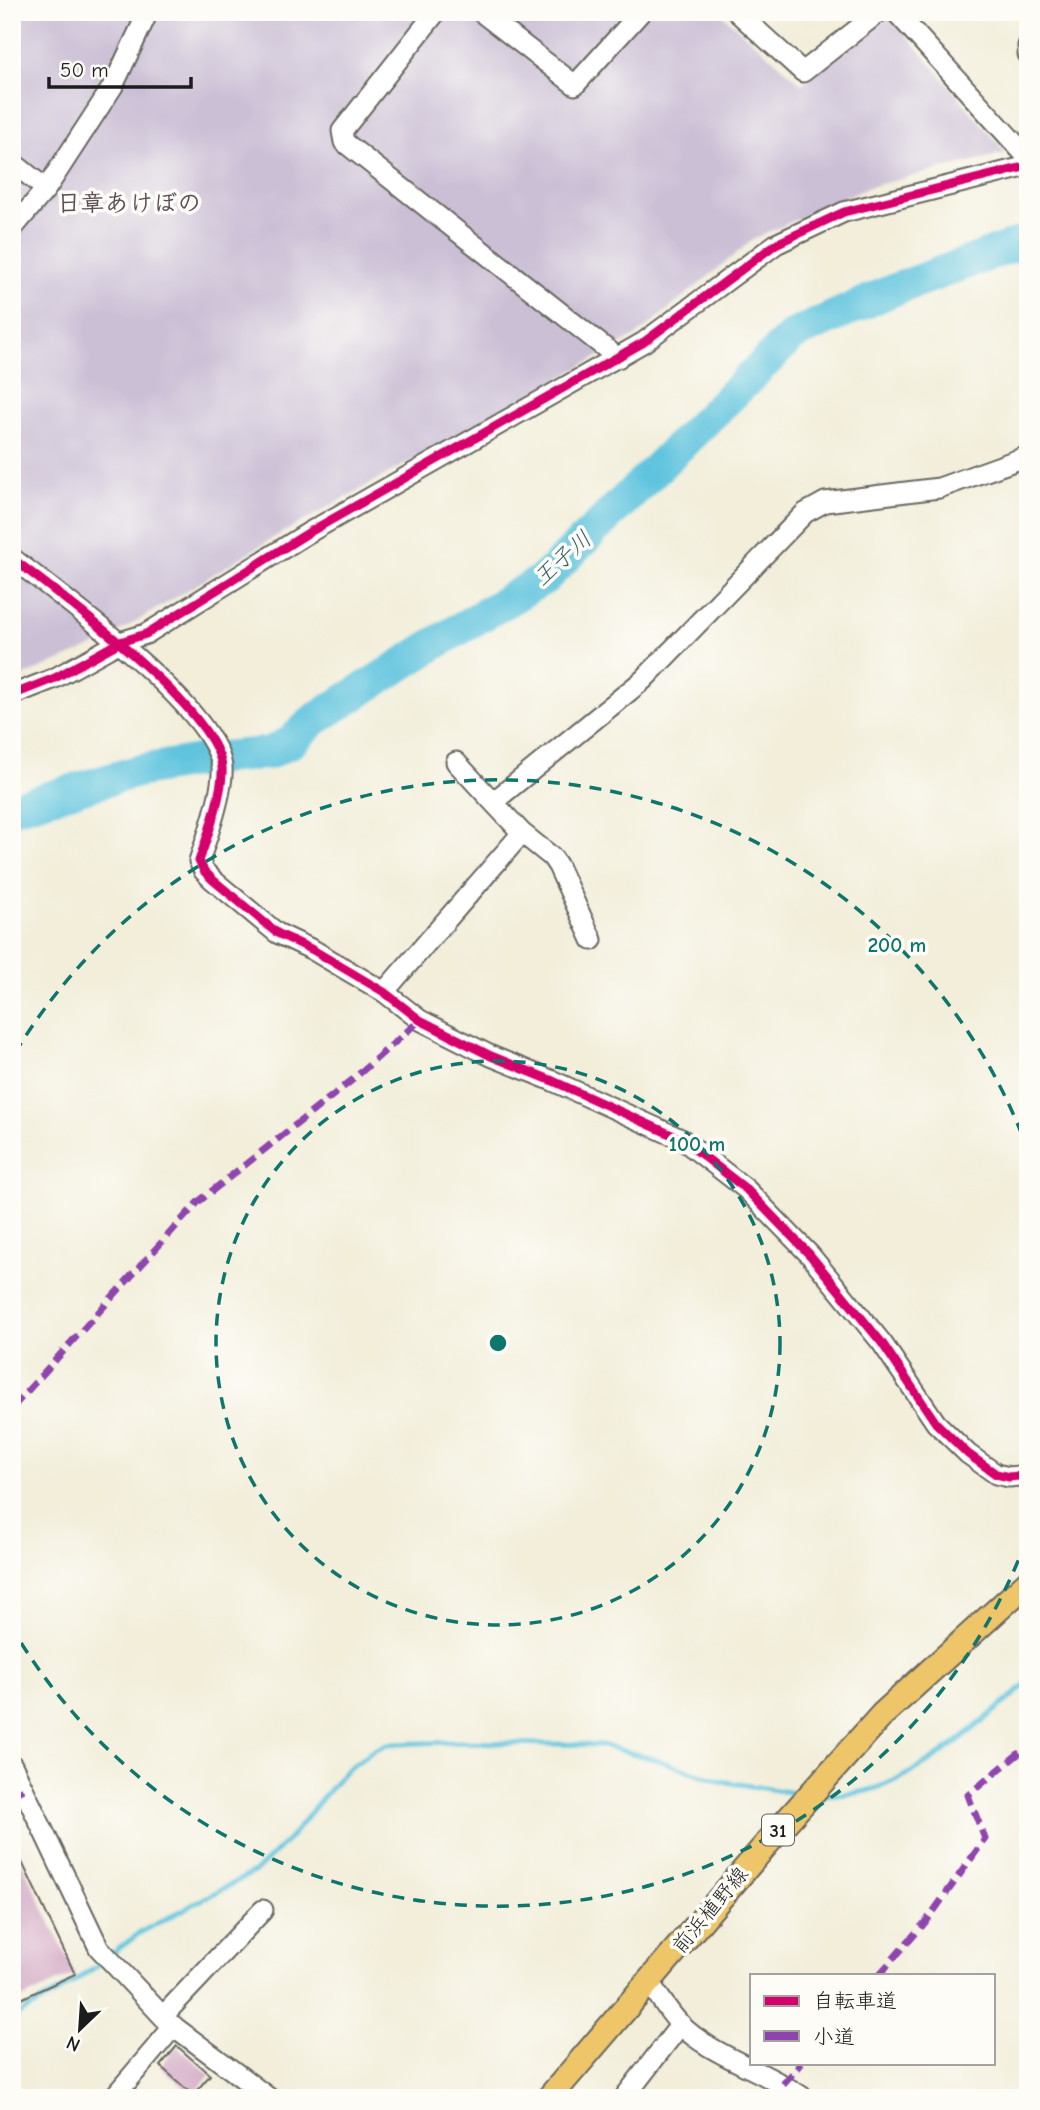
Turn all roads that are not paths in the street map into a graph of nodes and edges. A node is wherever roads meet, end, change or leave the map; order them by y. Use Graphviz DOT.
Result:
graph roads {
  1 [pos="148,12"];
  2 [pos="436,12"];
  3 [pos="481,12"];
  4 [pos="641,12"];
  5 [pos="737,12"];
  6 [pos="879,12"];
  7 [pos="896,12"];
  8 [pos="1028,46"];
  9 [pos="1028,54"];
  10 [pos="1028,158"];
  11 [pos="12,162"];
  12 [pos="1028,166"];
  13 [pos="46,189"];
  14 [pos="12,229"];
  15 [pos="618,358"];
  16 [pos="1028,456"];
  17 [pos="12,558"];
  18 [pos="120,642"];
  19 [pos="12,695"];
  20 [pos="456,762"];
  21 [pos="493,802"];
  22 [pos="522,832"];
  23 [pos="592,940"];
  24 [pos="384,992"];
  25 [pos="1028,1475"];
  26 [pos="1028,1582"];
  27 [pos="12,1765"];
  28 [pos="263,1910"];
  29 [pos="649,1982"];
  30 [pos="168,2021"];
  31 [pos="681,2024"];
  32 [pos="113,2098"];
  33 [pos="269,2098"];
  34 [pos="548,2098"];
  35 [pos="624,2098"];
  36 [pos="804,2098"];
  1 -- 13 [label="street"];
  2 -- 15 [label="street"];
  3 -- 4 [label="street"];
  5 -- 6 [label="street"];
  7 -- 10 [label="street"];
  8 -- 9 [label="street"];
  11 -- 13 [label="street"];
  12 -- 15 [label="street"];
  13 -- 14 [label="street"];
  15 -- 18 [label="street"];
  16 -- 21 [label="street"];
  17 -- 18 [label="street"];
  18 -- 19 [label="street"];
  18 -- 24 [label="street"];
  20 -- 21 [label="street"];
  21 -- 22 [label="street"];
  22 -- 23 [label="street"];
  22 -- 24 [label="street"];
  24 -- 25 [label="street"];
  26 -- 29 [label="main road, 前浜植野線 / 31"];
  27 -- 30 [label="street"];
  28 -- 30 [label="street"];
  29 -- 31 [label="street"];
  29 -- 34 [label="main road, 前浜植野線 / 31"];
  30 -- 32 [label="street"];
  30 -- 33 [label="street"];
  31 -- 35 [label="street"];
  31 -- 36 [label="street"];
}
